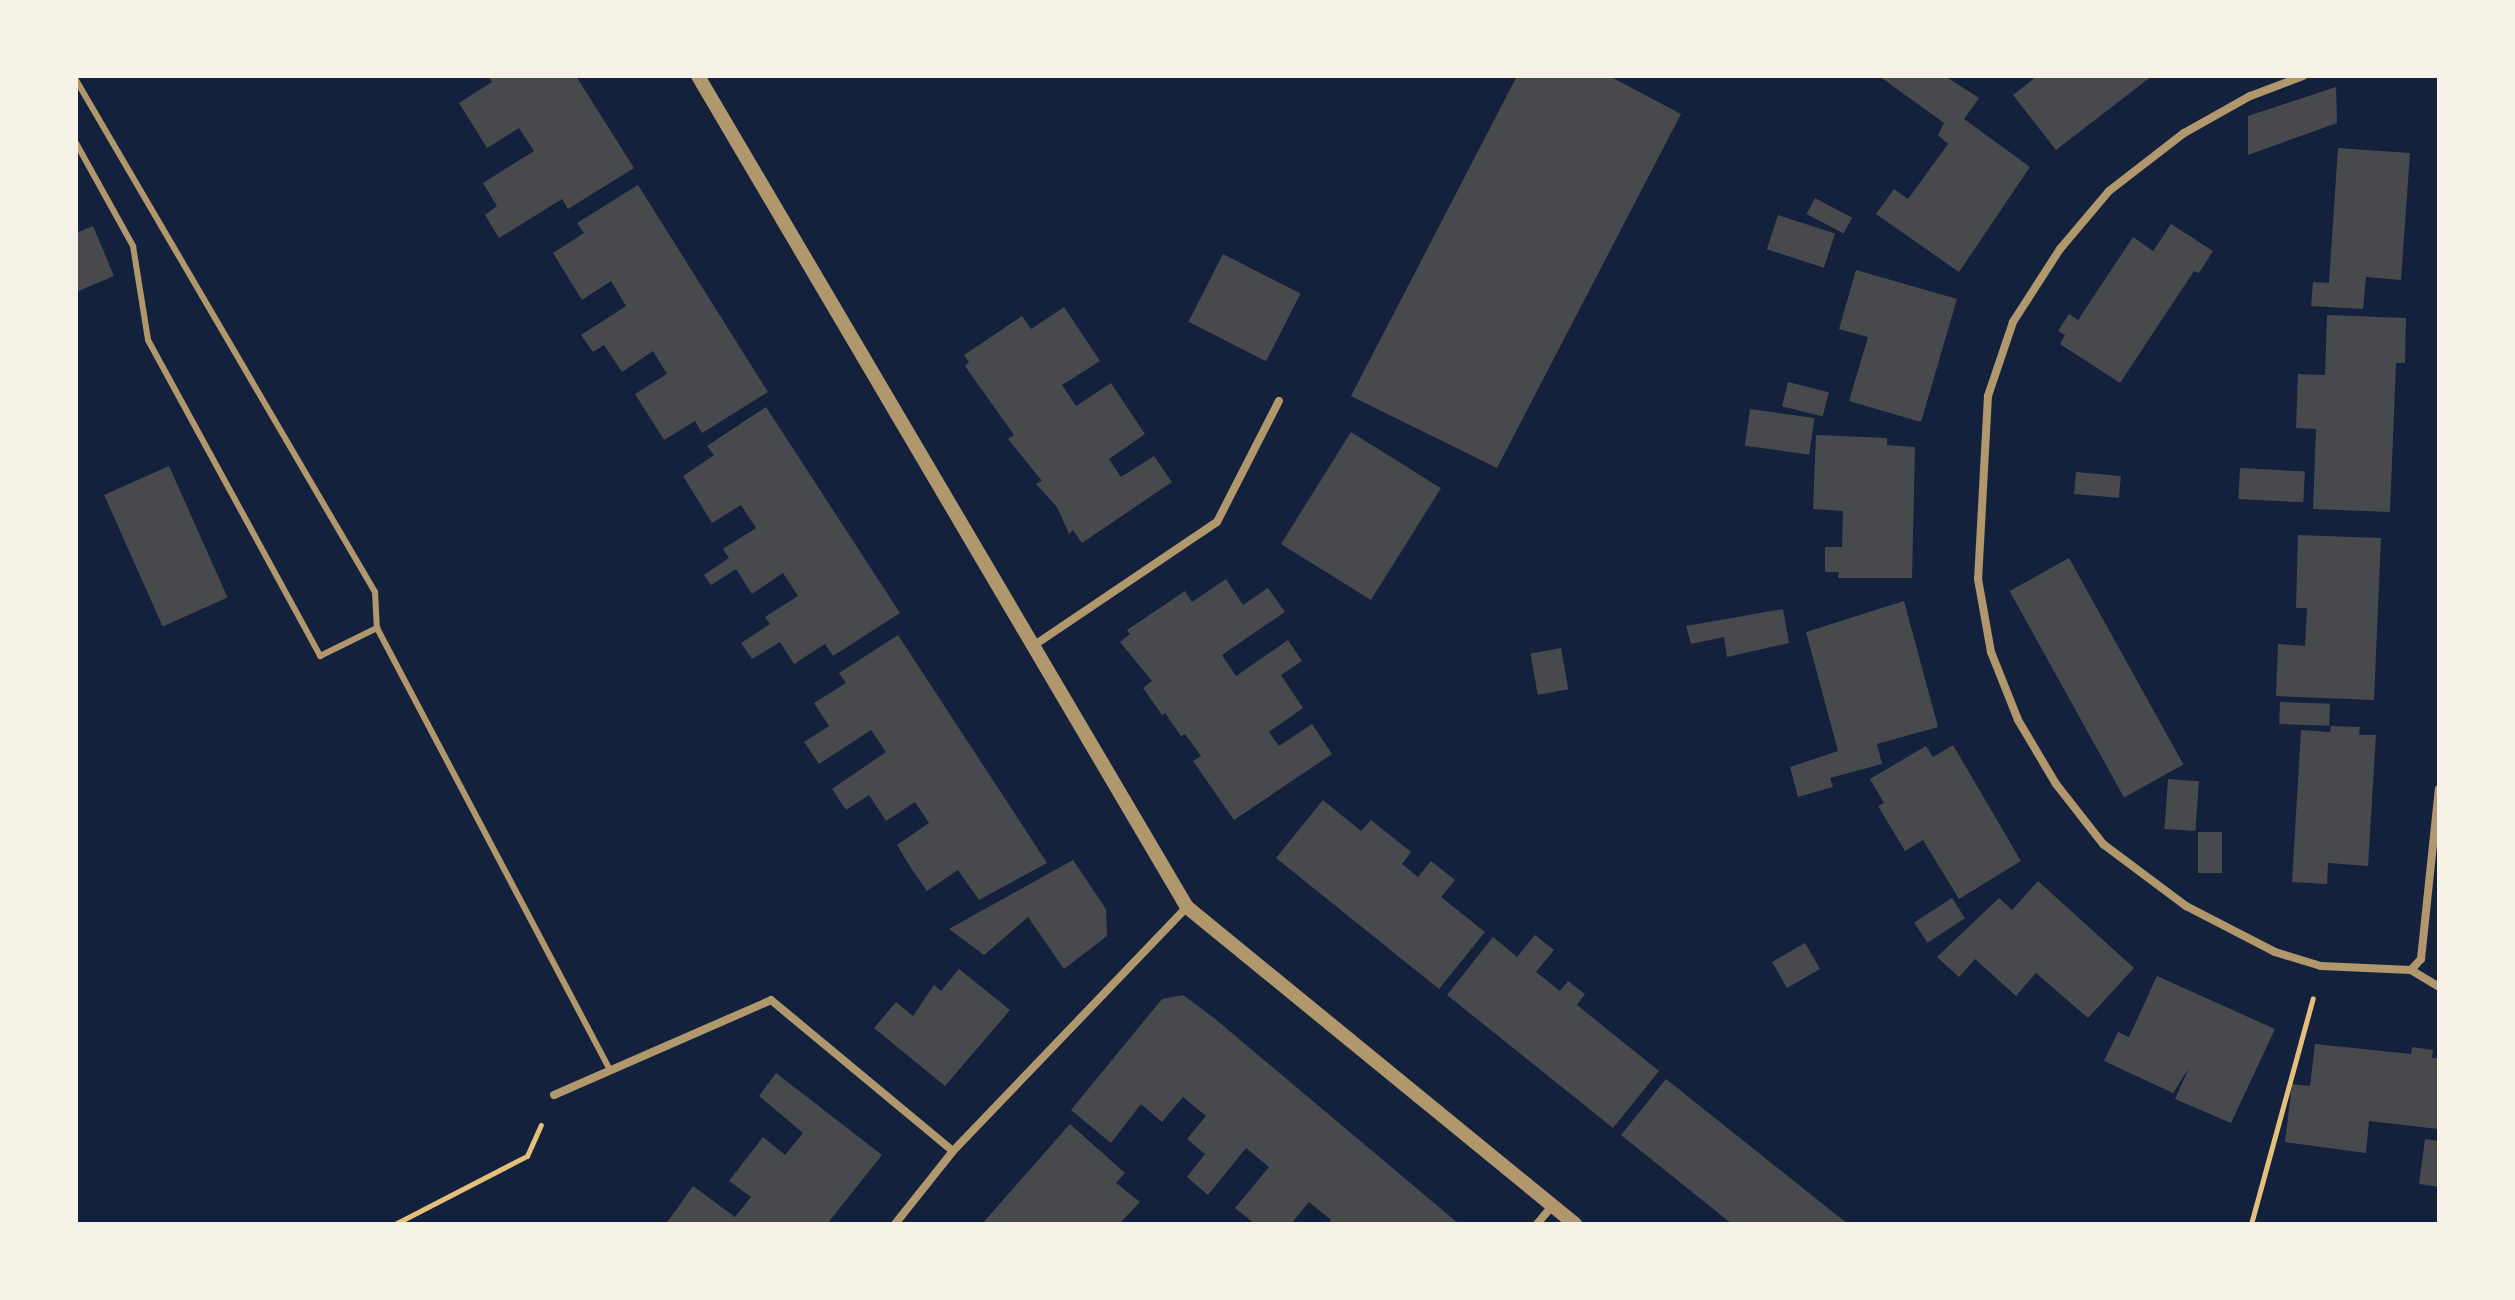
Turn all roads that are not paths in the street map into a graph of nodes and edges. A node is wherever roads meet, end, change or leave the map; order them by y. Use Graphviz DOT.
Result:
graph roads {
  1 [pos="698,76"];
  2 [pos="2303,76"];
  3 [pos="76,80"];
  4 [pos="76,143"];
  5 [pos="1279,401"];
  6 [pos="377,628"];
  7 [pos="1033,646"];
  8 [pos="2439,789"];
  9 [pos="1187,907"];
  10 [pos="2411,970"];
  11 [pos="2439,987"];
  12 [pos="610,1070"];
  13 [pos="554,1095"];
  14 [pos="953,1151"];
  15 [pos="1552,1206"];
  16 [pos="895,1224"];
  17 [pos="1537,1224"];
  18 [pos="1575,1224"];
  1 -- 7 [label="street"];
  2 -- 10 [label="street"];
  3 -- 6 [label="lane"];
  4 -- 6 [label="lane"];
  5 -- 7 [label="street"];
  6 -- 12 [label="lane"];
  7 -- 9 [label="street"];
  8 -- 10 [label="street"];
  9 -- 14 [label="street"];
  9 -- 15 [label="street"];
  10 -- 11 [label="street"];
  12 -- 13 [label="street"];
  12 -- 14 [label="street"];
  14 -- 16 [label="street"];
  15 -- 17 [label="street"];
  15 -- 18 [label="street"];
}
